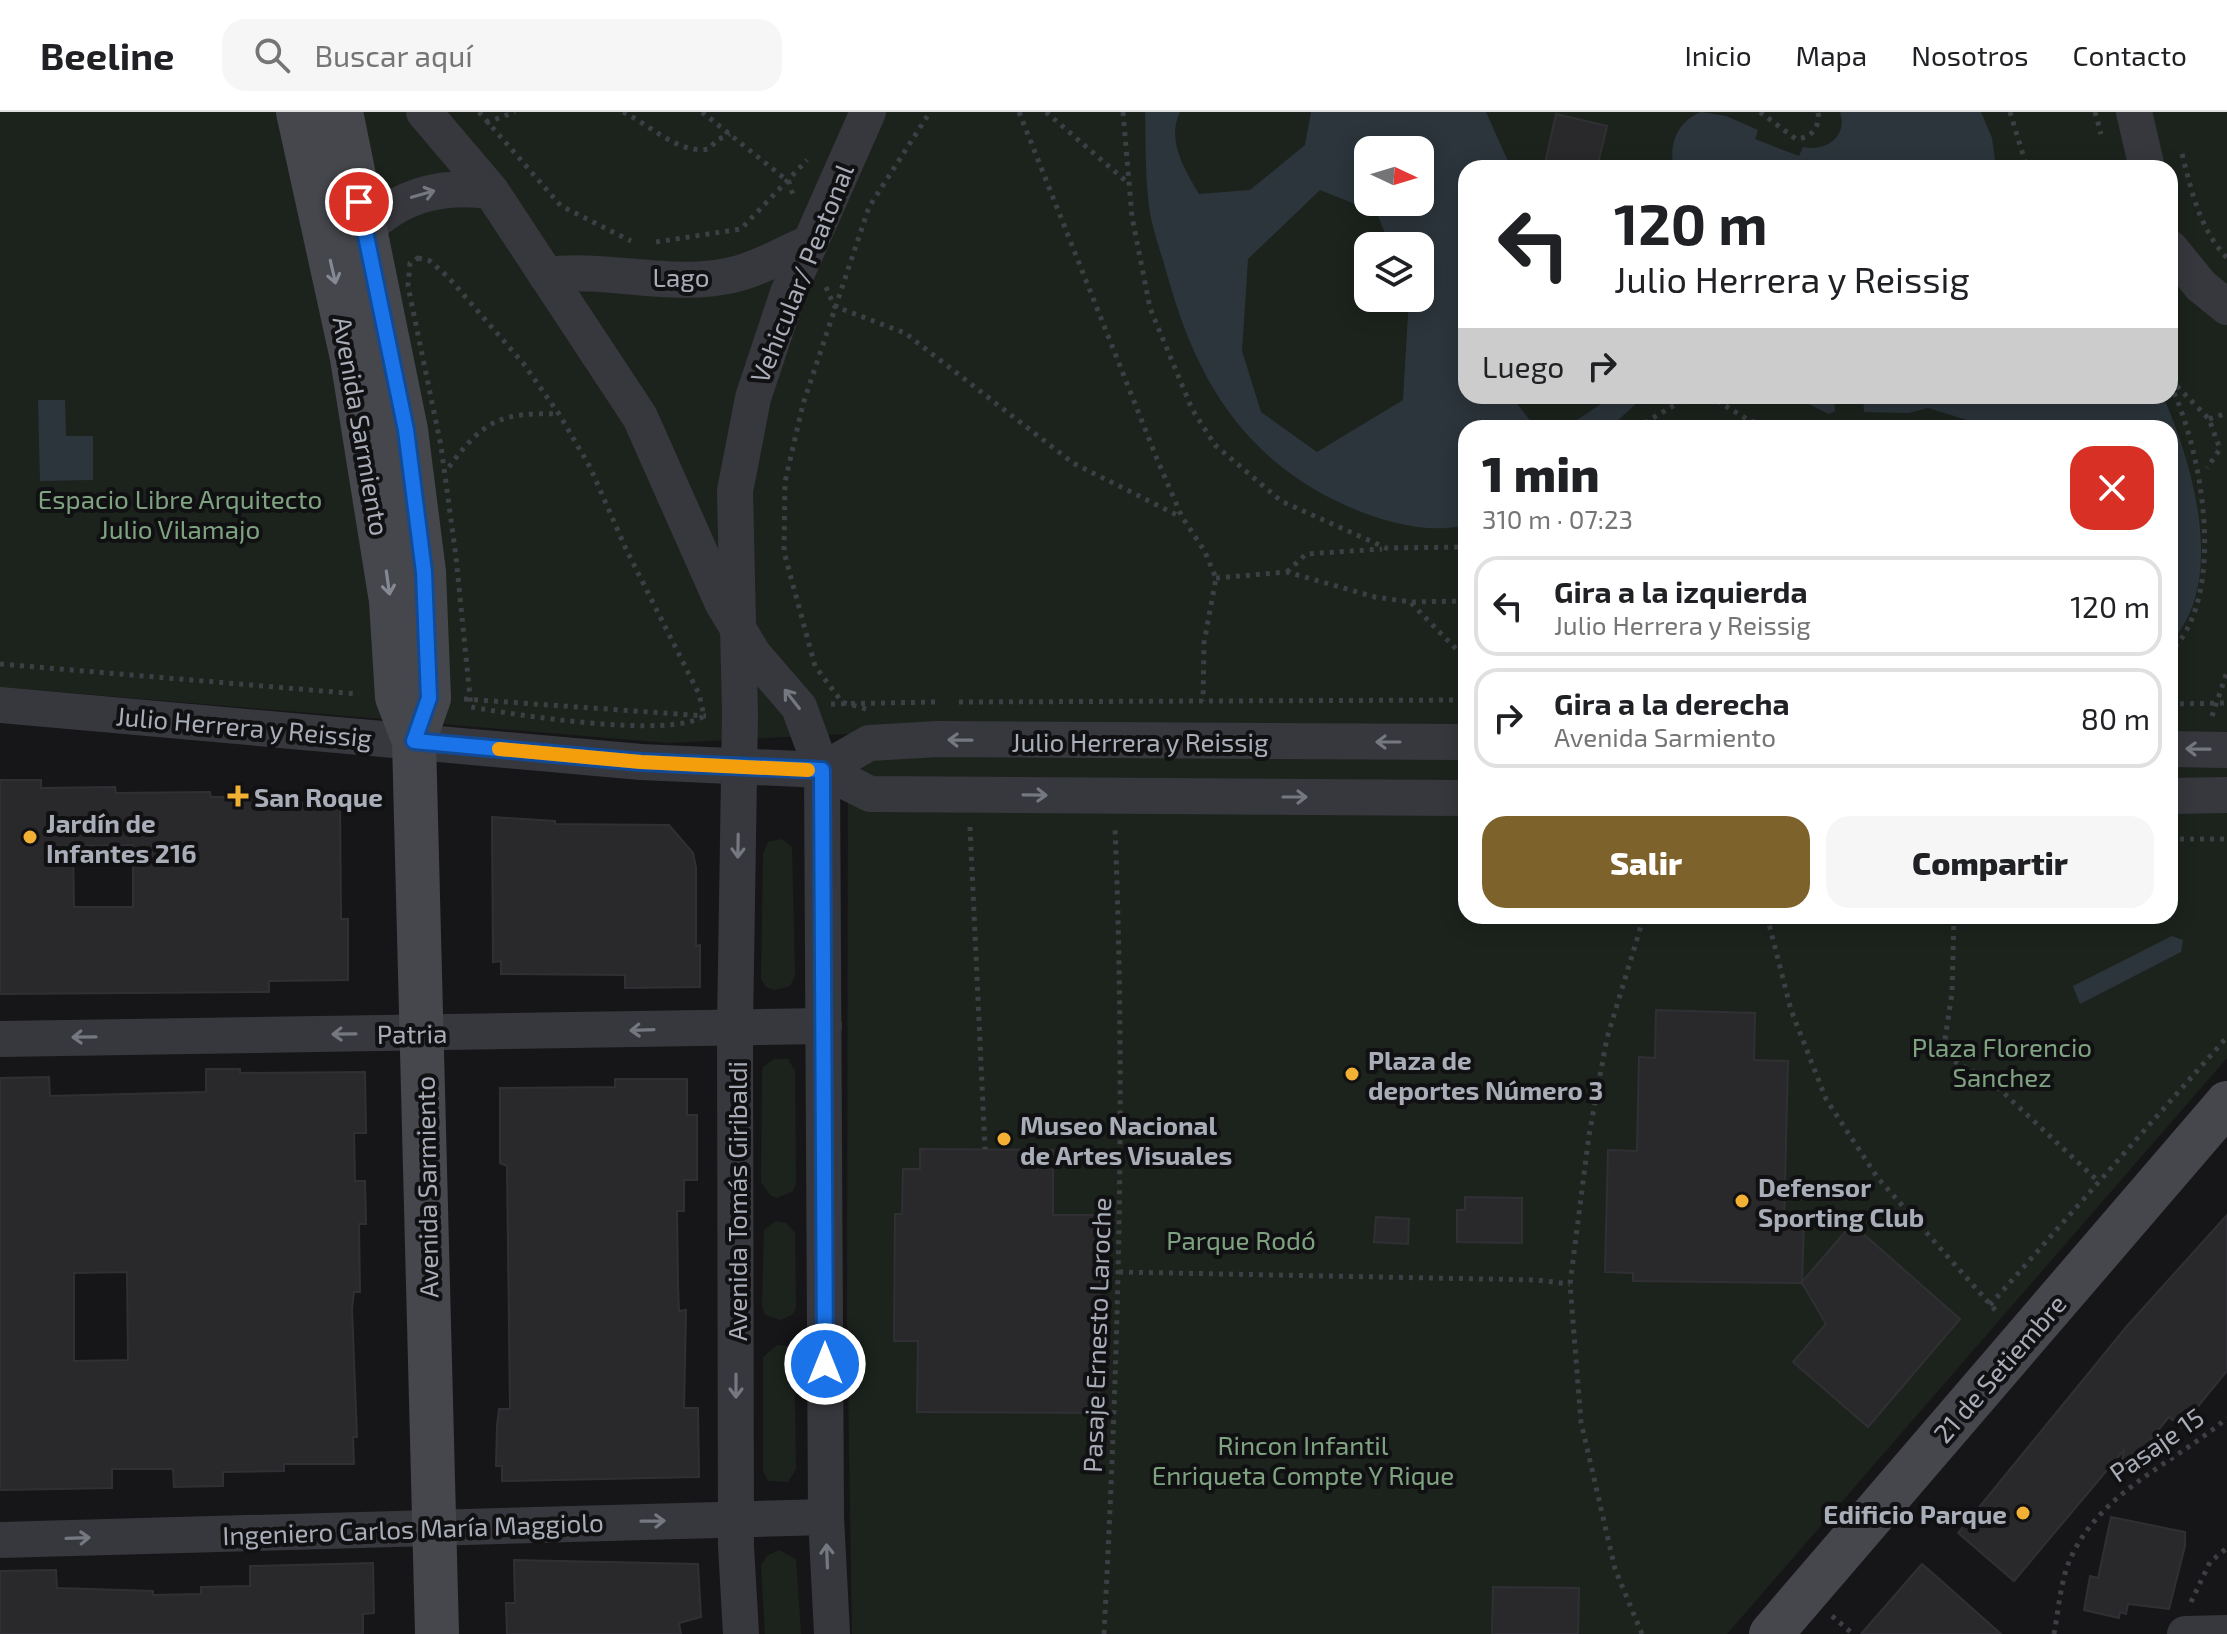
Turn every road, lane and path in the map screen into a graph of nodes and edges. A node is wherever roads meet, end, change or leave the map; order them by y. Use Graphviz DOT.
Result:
graph roads {
  1 [pos="298,112"];
  2 [pos="341,112"];
  3 [pos="424,112"];
  4 [pos="479,112"];
  5 [pos="515,112"];
  6 [pos="623,112"];
  7 [pos="702,112"];
  8 [pos="868,112"];
  9 [pos="930,112"];
  10 [pos="1019,112"];
  11 [pos="1046,112"];
  12 [pos="1123,112"];
  13 [pos="1760,112"];
  14 [pos="1818,112"];
  15 [pos="2010,112"];
  16 [pos="2134,112"];
  17 [pos="488,121"];
  18 [pos="730,134"];
  19 [pos="2178,141"];
  20 [pos="815,150"];
  21 [pos="2025,160"];
  22 [pos="2145,160"];
  23 [pos="789,182"];
  24 [pos="1127,182"];
  25 [pos="491,191"];
  26 [pos="365,230"];
  27 [pos="653,242"];
  28 [pos="809,243"];
  29 [pos="637,244"];
  30 [pos="2178,257"];
  31 [pos="2227,258"];
  32 [pos="546,275"];
  33 [pos="2214,296"];
  34 [pos="834,306"];
  35 [pos="2178,390"];
  36 [pos="2178,401"];
  37 [pos="1676,404"];
  38 [pos="1722,404"];
  39 [pos="2227,413"];
  40 [pos="559,414"];
  41 [pos="2209,419"];
  42 [pos="1649,420"];
  43 [pos="1748,420"];
  44 [pos="2223,448"];
  45 [pos="2207,469"];
  46 [pos="443,474"];
  47 [pos="2209,484"];
  48 [pos="1182,517"];
  49 [pos="1458,547"];
  50 [pos="1386,548"];
  51 [pos="1287,572"];
  52 [pos="1216,578"];
  53 [pos="1458,601"];
  54 [pos="1411,602"];
  55 [pos="2203,615"];
  56 [pos="736,628"];
  57 [pos="2178,647"];
  58 [pos="1458,651"];
  59 [pos="2227,672"];
  60 [pos="2227,703"];
  61 [pos="2178,704"];
  62 [pos="2216,704"];
  63 [pos="0,705"];
  64 [pos="873,711"];
  65 [pos="414,741"];
  66 [pos="1199,742"];
  67 [pos="1458,742"];
  68 [pos="2198,749"];
  69 [pos="739,768"];
  70 [pos="822,770"];
  71 [pos="2227,795"];
  72 [pos="1113,796"];
  73 [pos="2178,796"];
  74 [pos="1458,798"];
  75 [pos="2178,839"];
  76 [pos="2227,839"];
  77 [pos="971,846"];
  78 [pos="1642,924"];
  79 [pos="1769,924"];
  80 [pos="1954,924"];
  81 [pos="824,1026"];
  82 [pos="735,1027"];
  83 [pos="422,1033"];
  84 [pos="2227,1037"];
  85 [pos="0,1039"];
  86 [pos="2227,1103"];
  87 [pos="985,1149"];
  88 [pos="2099,1182"];
  89 [pos="1119,1272"];
  90 [pos="1570,1284"];
  91 [pos="1990,1305"];
  92 [pos="2023,1340"];
  93 [pos="2227,1418"];
  94 [pos="826,1517"];
  95 [pos="737,1519"];
  96 [pos="435,1526"];
  97 [pos="0,1540"];
  98 [pos="2227,1548"];
  99 [pos="2188,1619"];
  100 [pos="2227,1633"];
  101 [pos="437,1634"];
  102 [pos="741,1634"];
  103 [pos="832,1634"];
  104 [pos="1104,1634"];
  105 [pos="1642,1634"];
  106 [pos="1771,1634"];
  107 [pos="2054,1634"];
  1 -- 65 [label="street, Avenida Sarmiento, one-way"];
  2 -- 26 [label="street, Avenida Sarmiento"];
  3 -- 25 [label="street"];
  4 -- 17 [label="path"];
  5 -- 17 [label="path"];
  6 -- 18 [label="path"];
  7 -- 18 [label="path"];
  8 -- 28 [label="street, Vehicular/ Peatonal"];
  9 -- 34 [label="path"];
  10 -- 48 [label="path"];
  11 -- 24 [label="path"];
  12 -- 24 [label="path"];
  13 -- 14 [label="path"];
  15 -- 21 [label="path"];
  16 -- 22 [label="street"];
  17 -- 29 [label="path"];
  18 -- 23 [label="path"];
  19 -- 31 [label="path"];
  20 -- 23 [label="path"];
  23 -- 27 [label="path"];
  23 -- 28 [label="path"];
  24 -- 50 [label="path"];
  26 -- 25 [label="street, one-way"];
  25 -- 32 [label="street"];
  26 -- 65 [label="street, Avenida Sarmiento"];
  28 -- 32 [label="street, Lago"];
  28 -- 34 [label="path"];
  28 -- 56 [label="street, Vehicular/ Peatonal"];
  30 -- 33 [label="street"];
  32 -- 56 [label="street"];
  34 -- 48 [label="path"];
  34 -- 64 [label="path"];
  35 -- 41 [label="path"];
  36 -- 45 [label="path"];
  37 -- 42 [label="path"];
  38 -- 43 [label="path"];
  39 -- 41 [label="path"];
  40 -- 46 [label="path"];
  40 -- 46 [label="path"];
  40 -- 46 [label="path"];
  41 -- 44 [label="path"];
  44 -- 45 [label="path"];
  45 -- 47 [label="path"];
  48 -- 52 [label="path"];
  49 -- 50 [label="path"];
  50 -- 51 [label="path"];
  51 -- 52 [label="path"];
  51 -- 54 [label="path"];
  52 -- 66 [label="path"];
  53 -- 54 [label="path"];
  54 -- 58 [label="path"];
  55 -- 57 [label="path"];
  56 -- 69 [label="street, Vehicular/ Peatonal"];
  70 -- 56 [label="street, one-way"];
  59 -- 62 [label="path"];
  60 -- 62 [label="path"];
  61 -- 62 [label="path"];
  62 -- 68 [label="path"];
  63 -- 65 [label="street, Julio Herrera y Reissig"];
  65 -- 69 [label="street, Julio Herrera y Reissig"];
  65 -- 83 [label="street, Avenida Sarmiento"];
  67 -- 66 [label="street, Julio Herrera y Reissig, one-way"];
  66 -- 70 [label="street, Julio Herrera y Reissig, one-way"];
  69 -- 70 [label="street, Julio Herrera y Reissig"];
  69 -- 82 [label="street, Avenida Tomás Giribaldi, one-way"];
  70 -- 72 [label="street, Julio Herrera y Reissig, one-way"];
  70 -- 81 [label="street"];
  71 -- 73 [label="street"];
  72 -- 74 [label="street, Julio Herrera y Reissig, one-way"];
  72 -- 89 [label="path, Pasaje Ernesto Laroche"];
  75 -- 76 [label="path"];
  77 -- 87 [label="path"];
  78 -- 90 [label="path"];
  79 -- 91 [label="path"];
  80 -- 88 [label="path"];
  81 -- 82 [label="street, Patria"];
  81 -- 94 [label="street"];
  82 -- 83 [label="street, Patria, one-way"];
  82 -- 95 [label="street, Avenida Tomás Giribaldi, one-way"];
  83 -- 85 [label="street, Patria, one-way"];
  83 -- 96 [label="street, Avenida Sarmiento"];
  84 -- 88 [label="path"];
  86 -- 92 [label="street, 21 de Setiembre"];
  88 -- 91 [label="path"];
  89 -- 90 [label="path"];
  89 -- 104 [label="path, Pasaje Ernesto Laroche"];
  90 -- 105 [label="path"];
  91 -- 92 [label="path"];
  92 -- 106 [label="street, 21 de Setiembre"];
  93 -- 107 [label="path, Pasaje 15"];
  94 -- 95 [label="street, Ingeniero Carlos María Maggiolo"];
  103 -- 94 [label="street, one-way"];
  96 -- 95 [label="street, Ingeniero Carlos María Maggiolo, one-way"];
  95 -- 102 [label="street, Avenida Tomás Giribaldi"];
  97 -- 96 [label="street, Ingeniero Carlos María Maggiolo, one-way"];
  96 -- 101 [label="street, Avenida Sarmiento"];
  98 -- 99 [label="path"];
  99 -- 100 [label="street"];
}
